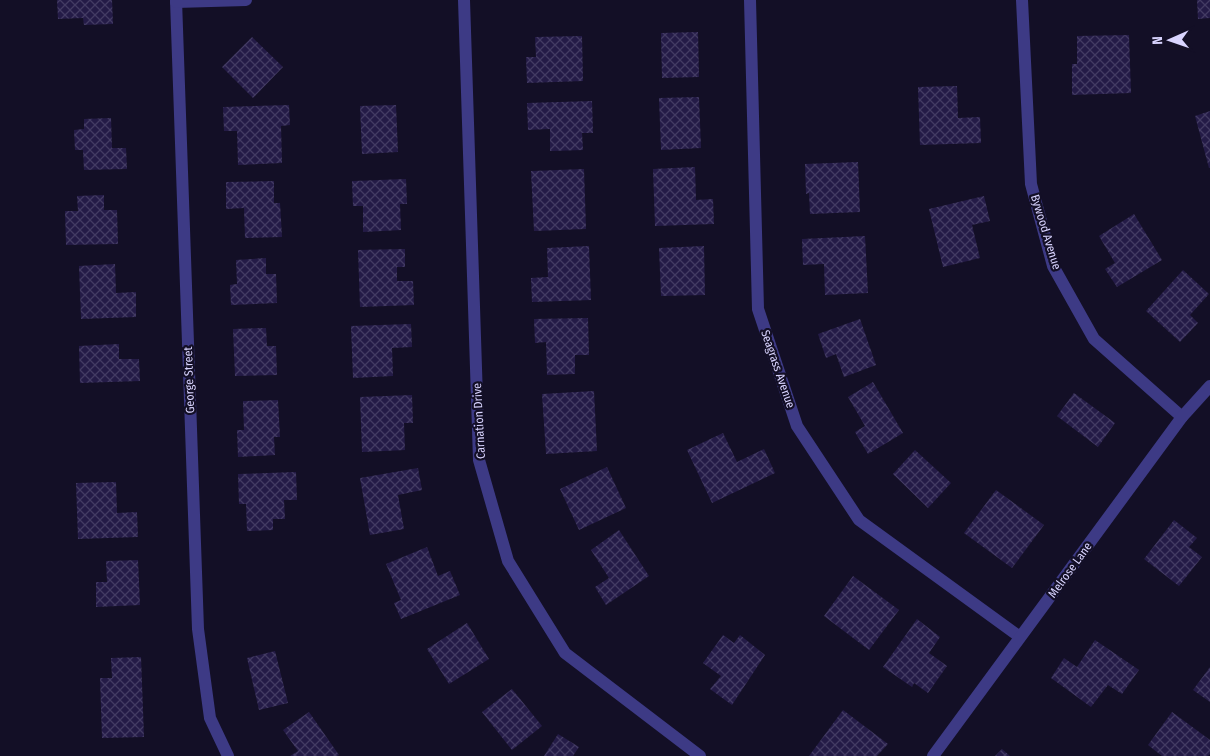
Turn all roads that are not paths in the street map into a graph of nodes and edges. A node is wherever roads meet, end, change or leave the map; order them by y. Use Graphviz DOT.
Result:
graph roads {
  1 [pos="246,0"];
  2 [pos="464,0"];
  3 [pos="750,0"];
  4 [pos="1022,0"];
  5 [pos="176,1"];
  6 [pos="1210,386"];
  7 [pos="1182,417"];
  8 [pos="1020,637"];
  9 [pos="228,756"];
  10 [pos="700,756"];
  11 [pos="933,756"];
  1 -- 5 [label="street"];
  2 -- 10 [label="street, Carnation Drive"];
  3 -- 8 [label="street, Seagrass Avenue"];
  4 -- 7 [label="street, Bywood Avenue"];
  5 -- 9 [label="street, George Street"];
  6 -- 7 [label="street, Melrose Lane"];
  7 -- 8 [label="street, Melrose Lane"];
  8 -- 11 [label="street, Melrose Lane"];
}
